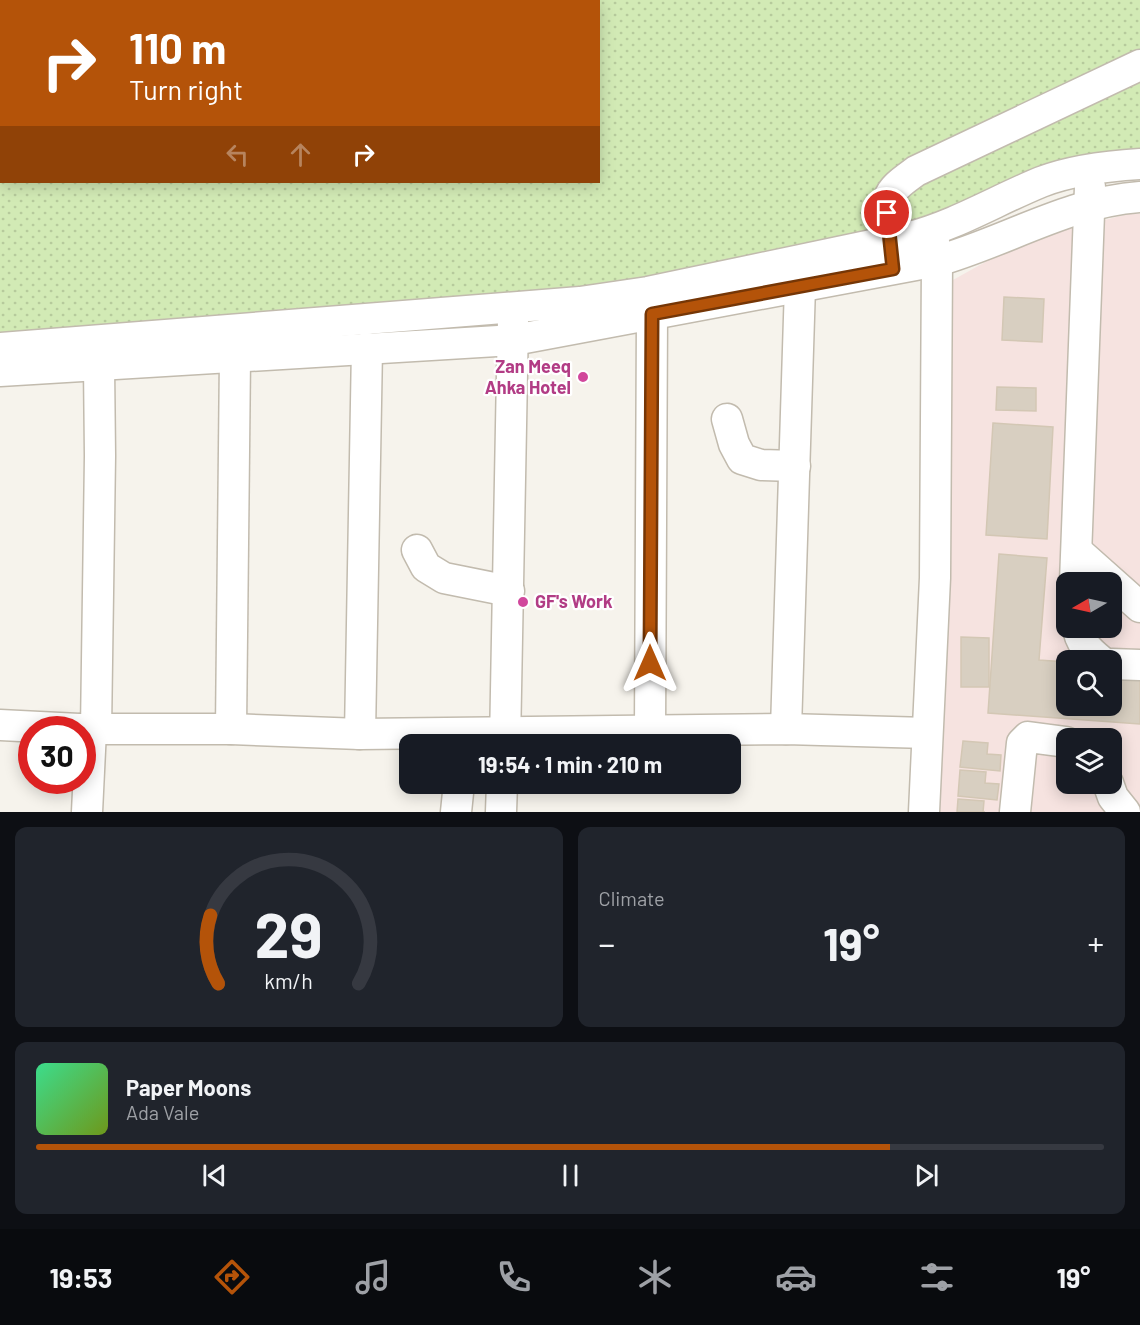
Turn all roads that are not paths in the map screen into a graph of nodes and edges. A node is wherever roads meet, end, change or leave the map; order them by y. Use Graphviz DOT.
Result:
graph roads {
  1 [pos="1140,65"];
  2 [pos="1140,164"];
  3 [pos="1090,169"];
  4 [pos="1140,197"];
  5 [pos="1090,207"];
  6 [pos="933,231"];
  7 [pos="891,255"];
  8 [pos="937,261"];
  9 [pos="800,286"];
  10 [pos="650,303"];
  11 [pos="513,308"];
  12 [pos="514,340"];
  13 [pos="0,348"];
  14 [pos="367,348"];
  15 [pos="235,357"];
  16 [pos="99,366"];
  17 [pos="0,371"];
  18 [pos="727,419"];
  19 [pos="795,466"];
  20 [pos="417,550"];
  21 [pos="1077,551"];
  22 [pos="1076,572"];
  23 [pos="509,591"];
  24 [pos="1140,607"];
  25 [pos="1122,664"];
  26 [pos="1140,665"];
  27 [pos="88,716"];
  28 [pos="0,724"];
  29 [pos="18,725"];
  30 [pos="96,729"];
  31 [pos="231,729"];
  32 [pos="786,729"];
  33 [pos="650,731"];
  34 [pos="927,733"];
  35 [pos="360,734"];
  36 [pos="506,734"];
  37 [pos="596,734"];
  38 [pos="399,735"];
  39 [pos="1056,741"];
  40 [pos="87,794"];
  41 [pos="458,794"];
  42 [pos="502,794"];
  43 [pos="1112,794"];
  44 [pos="87,812"];
  45 [pos="456,812"];
  46 [pos="501,812"];
  47 [pos="924,812"];
  48 [pos="1015,812"];
  49 [pos="1125,812"];
  1 -- 7 [label="street"];
  2 -- 3 [label="street"];
  3 -- 5 [label="street"];
  3 -- 6 [label="street"];
  4 -- 5 [label="street"];
  5 -- 8 [label="street"];
  5 -- 21 [label="street"];
  6 -- 7 [label="street"];
  6 -- 8 [label="street"];
  7 -- 8 [label="street"];
  7 -- 9 [label="street"];
  7 -- 10 [label="street"];
  8 -- 34 [label="street"];
  9 -- 10 [label="street"];
  9 -- 19 [label="street"];
  10 -- 11 [label="street"];
  10 -- 12 [label="street"];
  10 -- 33 [label="street"];
  11 -- 12 [label="street"];
  11 -- 13 [label="street"];
  12 -- 14 [label="street"];
  12 -- 23 [label="street"];
  14 -- 15 [label="street"];
  14 -- 35 [label="street"];
  15 -- 16 [label="street"];
  15 -- 31 [label="street"];
  16 -- 17 [label="street"];
  16 -- 27 [label="street"];
  18 -- 19 [label="street"];
  19 -- 32 [label="street"];
  20 -- 23 [label="street"];
  21 -- 22 [label="street"];
  21 -- 24 [label="street"];
  23 -- 36 [label="street"];
  25 -- 26 [label="street"];
  28 -- 29 [label="street"];
  30 -- 31 [label="street"];
  31 -- 35 [label="street"];
  32 -- 33 [label="street"];
  32 -- 34 [label="street"];
  33 -- 37 [label="street"];
  34 -- 47 [label="street"];
  35 -- 38 [label="street"];
  39 -- 48 [label="street"];
  40 -- 44 [label="street"];
  41 -- 45 [label="street"];
  42 -- 46 [label="street"];
  43 -- 49 [label="street"];
}
